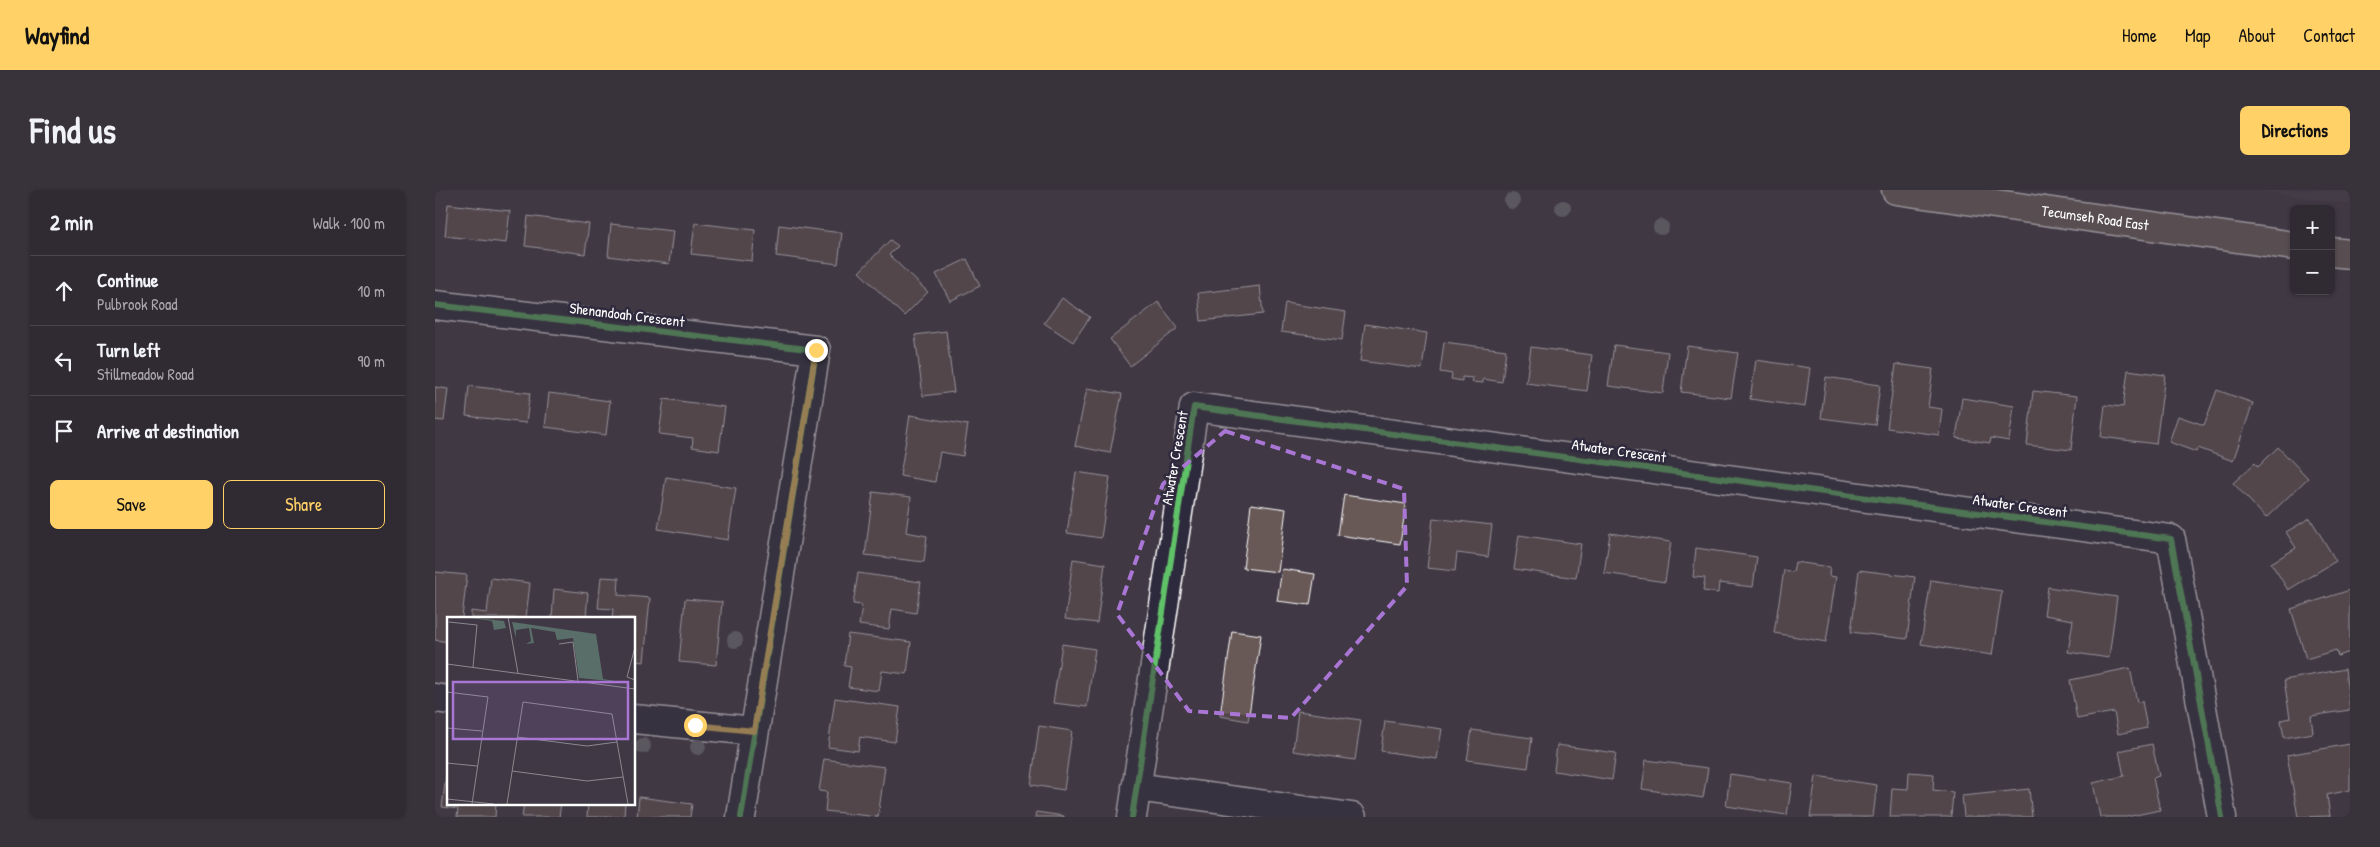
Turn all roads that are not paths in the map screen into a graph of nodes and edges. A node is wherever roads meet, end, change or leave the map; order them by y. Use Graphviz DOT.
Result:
graph roads {
  1 [pos="1896,190"];
  2 [pos="2290,245"];
  3 [pos="2335,252"];
  4 [pos="2350,254"];
  5 [pos="435,305"];
  6 [pos="635,719"];
  7 [pos="754,731"];
  8 [pos="1137,787"];
  9 [pos="741,817"];
  10 [pos="1132,817"];
  11 [pos="1352,817"];
  12 [pos="2222,817"];
  1 -- 2 [label="main road, Tecumseh Road East"];
  3 -- 4 [label="main road"];
  5 -- 7 [label="street, Shenandoah Crescent"];
  6 -- 7 [label="street"];
  7 -- 9 [label="street"];
  8 -- 10 [label="street, Atwater Crescent"];
  8 -- 11 [label="street"];
  8 -- 12 [label="street, Atwater Crescent"];
}
